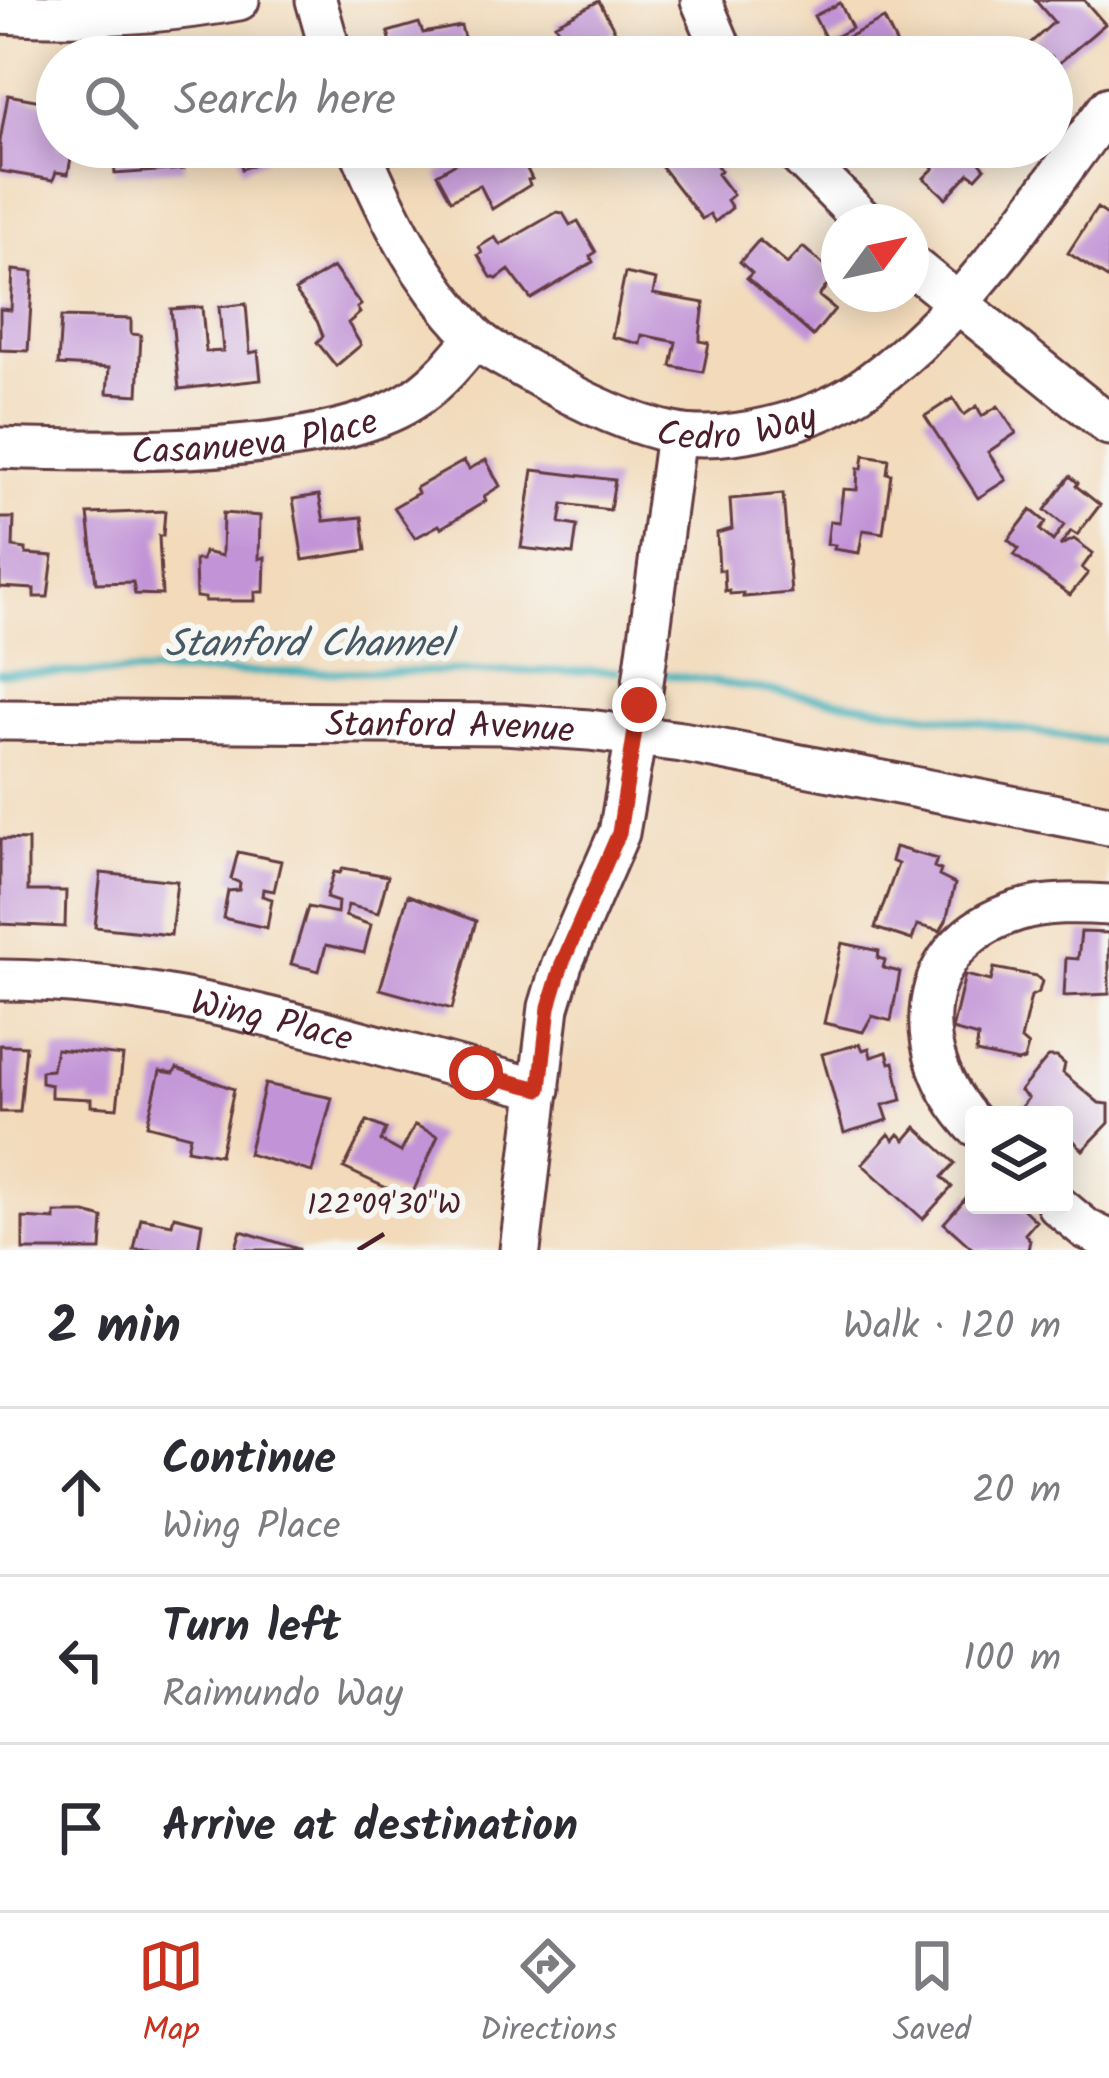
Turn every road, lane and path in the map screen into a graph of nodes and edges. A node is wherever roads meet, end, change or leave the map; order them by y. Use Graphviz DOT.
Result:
graph roads {
  1 [pos="239,0"];
  2 [pos="316,0"];
  3 [pos="701,0"];
  4 [pos="0,13"];
  5 [pos="326,36"];
  6 [pos="716,36"];
  7 [pos="1109,107"];
  8 [pos="1073,155"];
  9 [pos="368,168"];
  10 [pos="808,168"];
  11 [pos="1063,168"];
  12 [pos="846,204"];
  13 [pos="929,279"];
  14 [pos="960,304"];
  15 [pos="475,338"];
  16 [pos="1052,375"];
  17 [pos="1109,410"];
  18 [pos="1109,425"];
  19 [pos="676,434"];
  20 [pos="0,448"];
  21 [pos="0,720"];
  22 [pos="636,736"];
  23 [pos="1109,825"];
  24 [pos="1109,905"];
  25 [pos="0,980"];
  26 [pos="540,1089"];
  27 [pos="965,1115"];
  28 [pos="1068,1214"];
  29 [pos="1109,1240"];
  30 [pos="520,1250"];
  1 -- 4 [label="street"];
  2 -- 5 [label="street"];
  3 -- 6 [label="street"];
  7 -- 8 [label="street, Cedro Way"];
  9 -- 15 [label="street, Cedro Way"];
  10 -- 12 [label="street"];
  11 -- 14 [label="street, Cedro Way"];
  13 -- 14 [label="street"];
  14 -- 16 [label="street"];
  14 -- 19 [label="street, Cedro Way"];
  15 -- 19 [label="street, Cedro Way"];
  15 -- 20 [label="street, Casanueva Place"];
  16 -- 17 [label="street"];
  16 -- 18 [label="street"];
  19 -- 22 [label="street"];
  21 -- 22 [label="street, Stanford Avenue"];
  22 -- 23 [label="street, Stanford Avenue"];
  22 -- 26 [label="street"];
  24 -- 27 [label="street"];
  25 -- 26 [label="street, Wing Place"];
  26 -- 30 [label="street"];
  28 -- 29 [label="street"];
}
